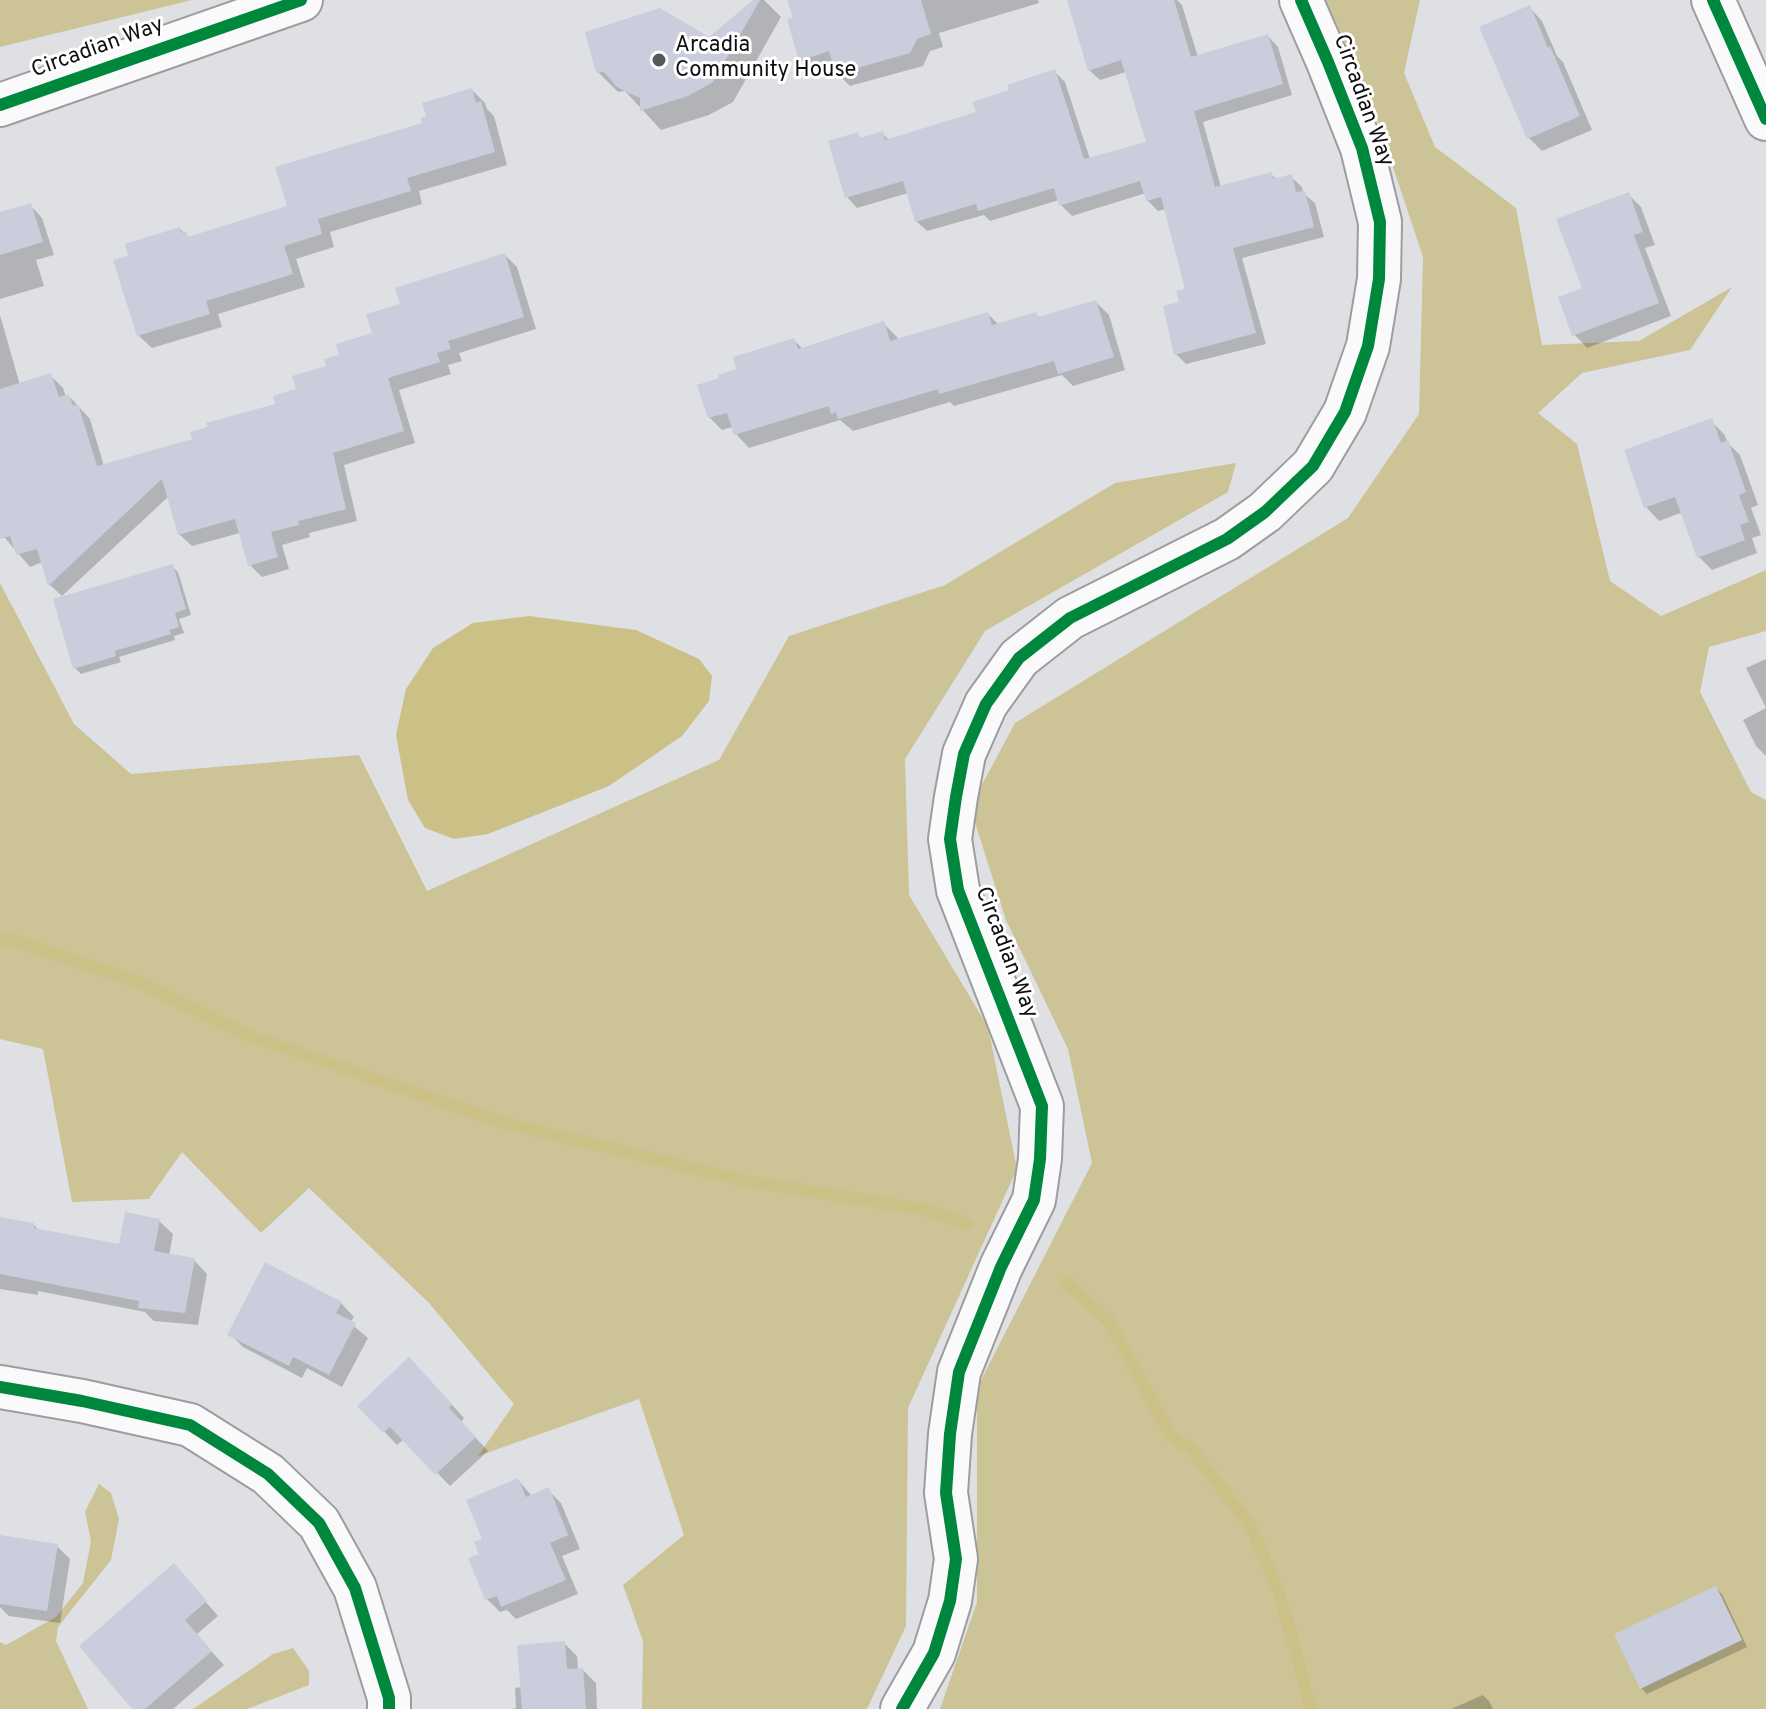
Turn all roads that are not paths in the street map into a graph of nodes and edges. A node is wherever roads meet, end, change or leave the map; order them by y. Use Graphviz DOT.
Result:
graph roads {
  1 [pos="301,0"];
  2 [pos="1301,0"];
  3 [pos="1713,0"];
  4 [pos="0,105"];
  5 [pos="1766,119"];
  6 [pos="0,1387"];
  7 [pos="389,1709"];
  8 [pos="902,1709"];
  1 -- 4 [label="street, Circadian Way"];
  2 -- 8 [label="street, Circadian Way"];
  3 -- 5 [label="street"];
  6 -- 7 [label="street"];
}
